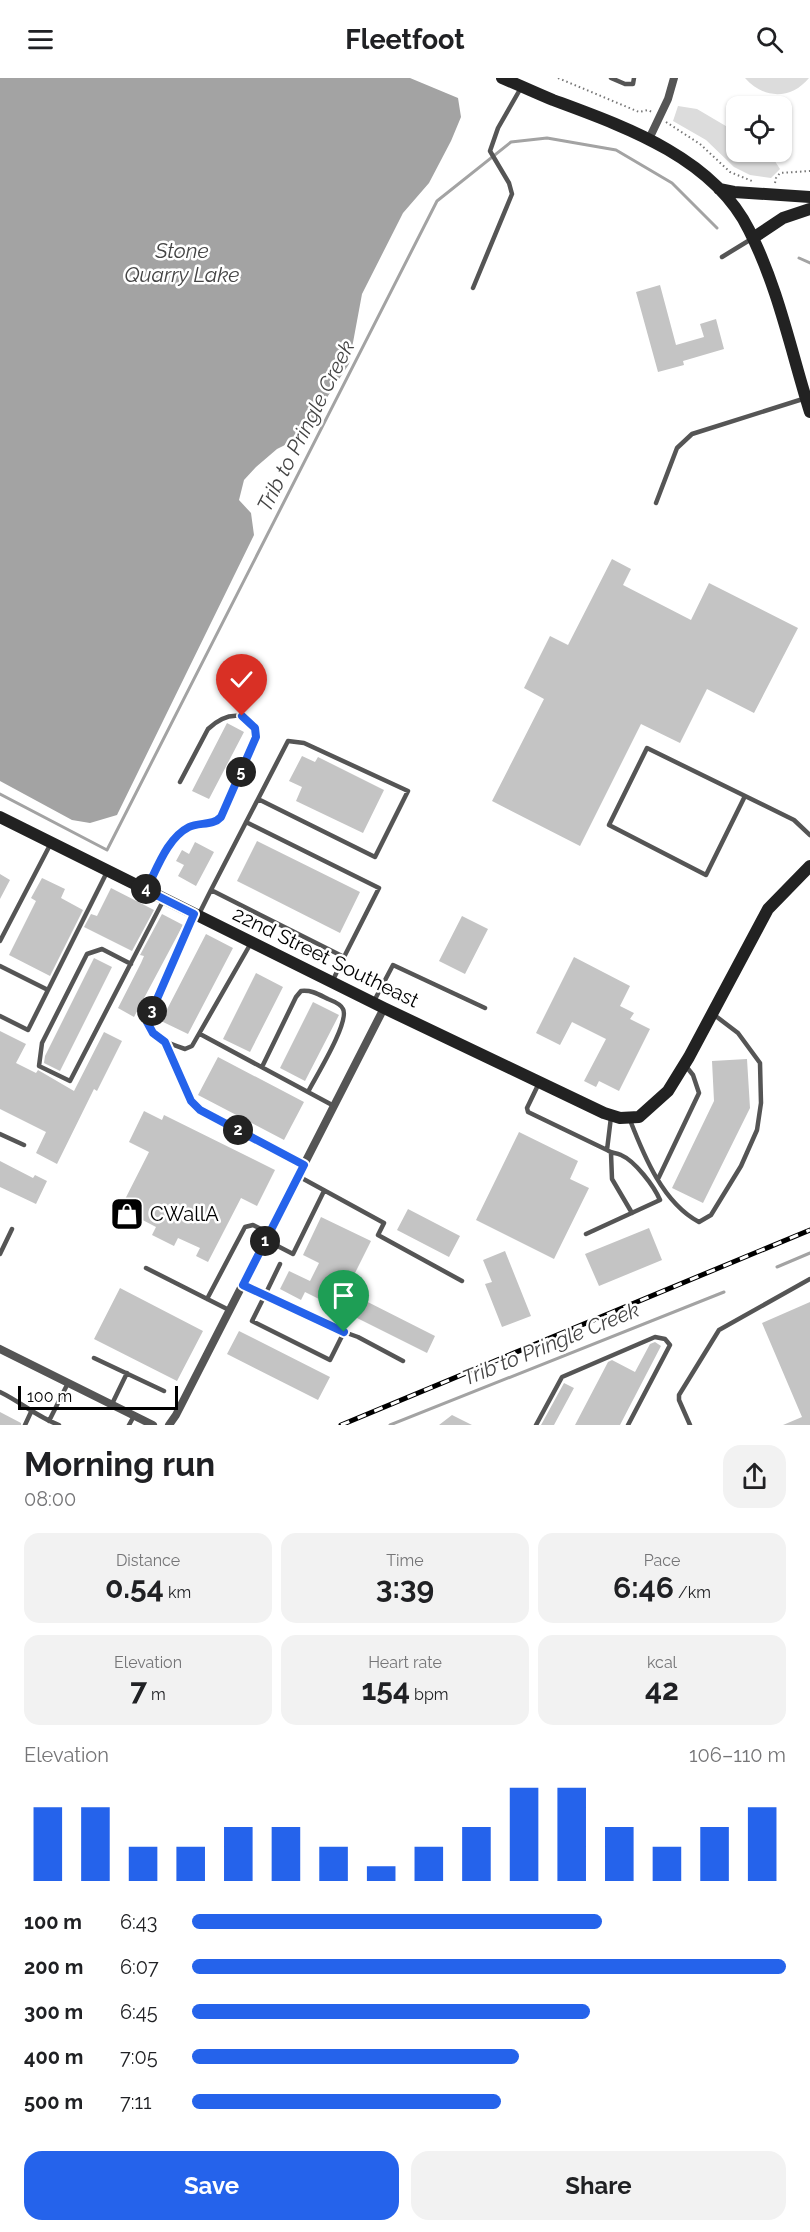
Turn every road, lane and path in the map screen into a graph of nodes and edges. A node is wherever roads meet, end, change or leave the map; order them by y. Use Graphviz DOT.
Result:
graph roads {
  1 [pos="502,78"];
  2 [pos="558,78"];
  3 [pos="611,78"];
  4 [pos="634,78"];
  5 [pos="674,78"];
  6 [pos="522,86"];
  7 [pos="660,116"];
  8 [pos="649,139"];
  9 [pos="810,171"];
  10 [pos="761,183"];
  11 [pos="770,185"];
  12 [pos="718,188"];
  13 [pos="810,198"];
  14 [pos="810,209"];
  15 [pos="753,238"];
  16 [pos="722,257"];
  17 [pos="472,288"];
  18 [pos="806,399"];
  19 [pos="810,412"];
  20 [pos="656,503"];
  21 [pos="180,782"];
  22 [pos="745,796"];
  23 [pos="258,799"];
  24 [pos="0,817"];
  25 [pos="246,822"];
  26 [pos="810,835"];
  27 [pos="52,843"];
  28 [pos="810,866"];
  29 [pos="108,871"];
  30 [pos="146,890"];
  31 [pos="211,890"];
  32 [pos="165,899"];
  33 [pos="196,914"];
  34 [pos="0,941"];
  35 [pos="252,942"];
  36 [pos="344,957"];
  37 [pos="131,964"];
  38 [pos="0,966"];
  39 [pos="332,982"];
  40 [pos="48,990"];
  41 [pos="379,1005"];
  42 [pos="485,1008"];
  43 [pos="712,1013"];
  44 [pos="0,1016"];
  45 [pos="200,1034"];
  46 [pos="165,1042"];
  47 [pos="684,1065"];
  48 [pos="262,1067"];
  49 [pos="539,1083"];
  50 [pos="308,1092"];
  51 [pos="334,1106"];
  52 [pos="611,1115"];
  53 [pos="634,1117"];
  54 [pos="0,1134"];
  55 [pos="24,1145"];
  56 [pos="609,1151"];
  57 [pos="304,1165"];
  58 [pos="298,1176"];
  59 [pos="658,1179"];
  60 [pos="324,1191"];
  61 [pos="632,1213"];
  62 [pos="12,1228"];
  63 [pos="586,1234"];
  64 [pos="267,1236"];
  65 [pos="0,1254"];
  66 [pos="280,1264"];
  67 [pos="146,1268"];
  68 [pos="810,1279"];
  69 [pos="462,1281"];
  70 [pos="243,1285"];
  71 [pos="265,1295"];
  72 [pos="207,1299"];
  73 [pos="230,1310"];
  74 [pos="344,1332"];
  75 [pos="0,1349"];
  76 [pos="94,1358"];
  77 [pos="403,1361"];
  78 [pos="127,1373"];
  79 [pos="68,1383"];
  80 [pos="0,1392"];
  81 [pos="164,1392"];
  82 [pos="112,1404"];
  83 [pos="32,1412"];
  84 [pos="134,1416"];
  85 [pos="49,1421"];
  86 [pos="25,1425"];
  87 [pos="59,1425"];
  88 [pos="129,1425"];
  89 [pos="153,1425"];
  90 [pos="168,1425"];
  91 [pos="536,1425"];
  92 [pos="628,1425"];
  93 [pos="690,1425"];
  1 -- 6 [label="street"];
  2 -- 7 [label="path"];
  3 -- 4 [label="lane"];
  5 -- 7 [label="street"];
  6 -- 8 [label="street"];
  6 -- 17 [label="lane"];
  7 -- 8 [label="street"];
  7 -- 10 [label="path"];
  8 -- 12 [label="street"];
  9 -- 11 [label="path"];
  12 -- 13 [label="street"];
  12 -- 15 [label="street"];
  14 -- 15 [label="street"];
  15 -- 16 [label="lane"];
  15 -- 18 [label="street"];
  18 -- 19 [label="street"];
  18 -- 20 [label="lane"];
  21 -- 30 [label="lane"];
  22 -- 22 [label="lane"];
  22 -- 26 [label="lane"];
  23 -- 23 [label="lane"];
  23 -- 25 [label="lane"];
  24 -- 27 [label="street, 22nd Street Southeast"];
  25 -- 31 [label="lane"];
  25 -- 36 [label="lane"];
  27 -- 29 [label="street, 22nd Street Southeast"];
  27 -- 34 [label="lane"];
  28 -- 43 [label="street"];
  29 -- 30 [label="street, 22nd Street Southeast"];
  29 -- 40 [label="lane"];
  30 -- 32 [label="street, 22nd Street Southeast"];
  31 -- 33 [label="lane"];
  31 -- 36 [label="lane"];
  32 -- 33 [label="street, 22nd Street Southeast"];
  32 -- 37 [label="lane"];
  33 -- 35 [label="street, 22nd Street Southeast"];
  33 -- 46 [label="lane"];
  35 -- 39 [label="street, 22nd Street Southeast"];
  35 -- 45 [label="lane"];
  36 -- 39 [label="lane"];
  37 -- 37 [label="lane"];
  38 -- 40 [label="lane"];
  39 -- 41 [label="street, 22nd Street Southeast"];
  40 -- 44 [label="lane"];
  41 -- 42 [label="lane"];
  41 -- 49 [label="street, 22nd Street Southeast"];
  41 -- 51 [label="street"];
  43 -- 47 [label="street"];
  43 -- 59 [label="lane"];
  45 -- 46 [label="lane"];
  45 -- 48 [label="lane"];
  46 -- 57 [label="lane"];
  47 -- 53 [label="street"];
  47 -- 59 [label="lane"];
  48 -- 50 [label="lane"];
  48 -- 50 [label="lane"];
  49 -- 52 [label="street, 22nd Street Southeast"];
  49 -- 56 [label="lane"];
  50 -- 51 [label="lane"];
  51 -- 57 [label="street"];
  52 -- 53 [label="street, 22nd Street Southeast"];
  52 -- 56 [label="lane"];
  53 -- 59 [label="lane"];
  54 -- 55 [label="lane"];
  56 -- 61 [label="lane"];
  56 -- 61 [label="lane"];
  57 -- 58 [label="street"];
  58 -- 60 [label="lane"];
  58 -- 64 [label="street"];
  60 -- 64 [label="lane"];
  60 -- 69 [label="lane"];
  61 -- 63 [label="lane"];
  62 -- 65 [label="lane"];
  64 -- 70 [label="street"];
  64 -- 72 [label="lane"];
  66 -- 71 [label="lane"];
  67 -- 72 [label="lane"];
  68 -- 93 [label="lane"];
  70 -- 71 [label="lane"];
  70 -- 73 [label="street"];
  71 -- 74 [label="lane"];
  71 -- 74 [label="lane"];
  72 -- 73 [label="lane"];
  73 -- 90 [label="street"];
  74 -- 77 [label="lane"];
  75 -- 79 [label="street"];
  76 -- 78 [label="lane"];
  78 -- 81 [label="lane"];
  78 -- 82 [label="lane"];
  79 -- 82 [label="street"];
  79 -- 85 [label="lane"];
  80 -- 83 [label="lane"];
  82 -- 84 [label="street"];
  83 -- 85 [label="lane"];
  83 -- 86 [label="lane"];
  84 -- 88 [label="lane"];
  84 -- 89 [label="street"];
  85 -- 87 [label="lane"];
  91 -- 92 [label="lane"];
}
